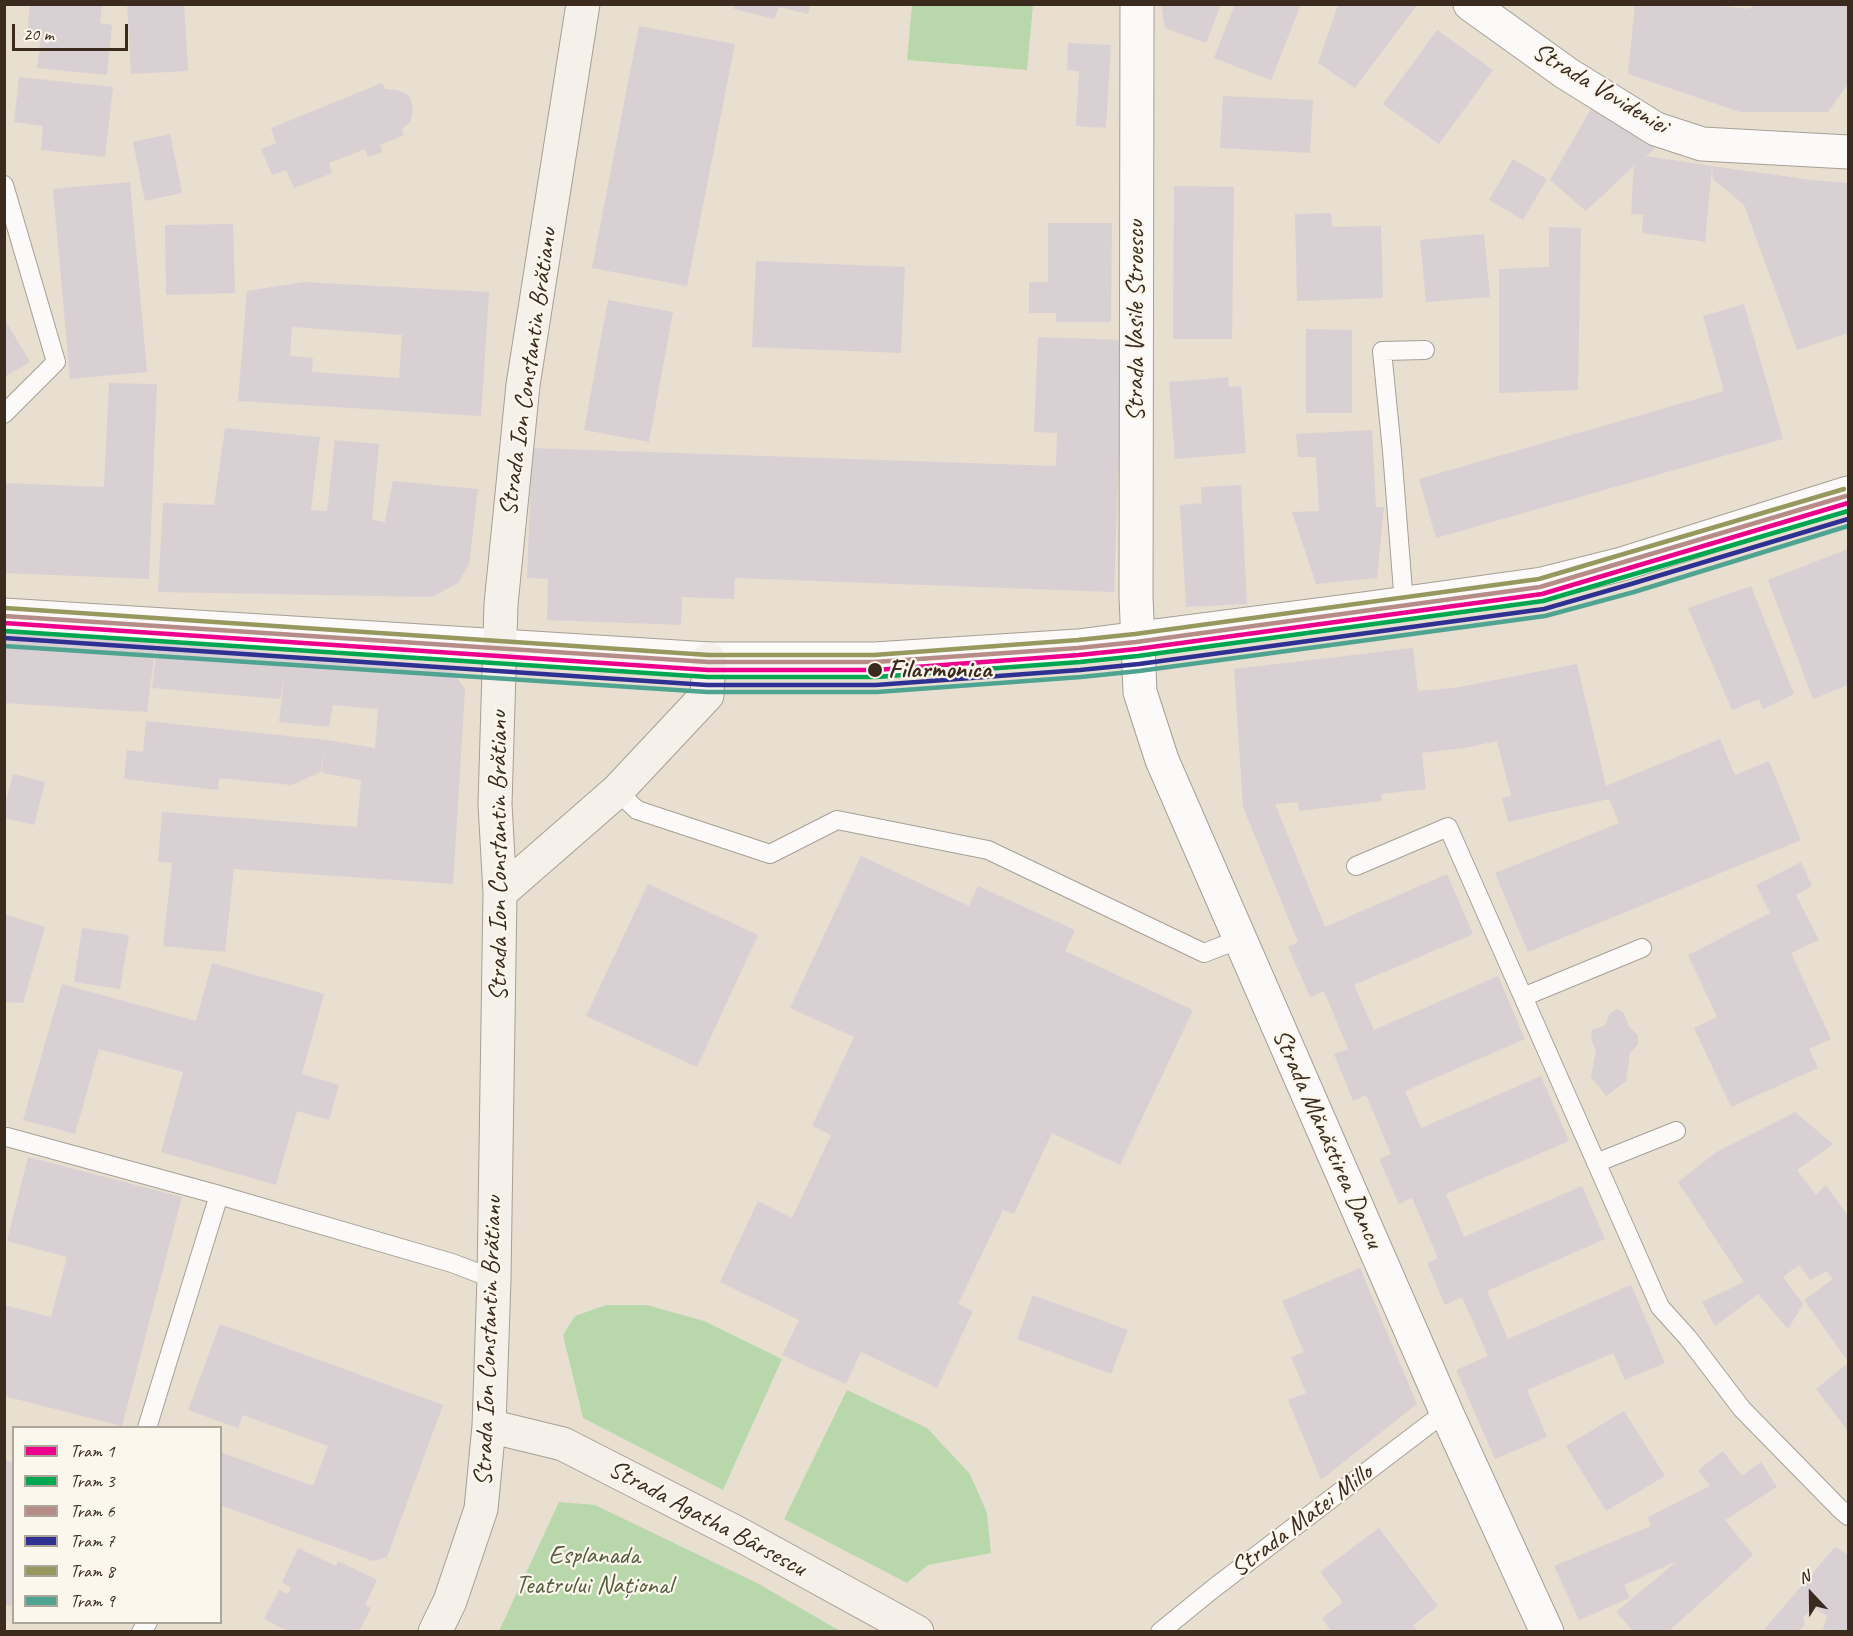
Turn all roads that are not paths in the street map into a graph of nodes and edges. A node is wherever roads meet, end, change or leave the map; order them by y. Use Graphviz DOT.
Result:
graph roads {
  1 [pos="583,4"];
  2 [pos="1137,4"];
  3 [pos="1470,4"];
  4 [pos="1848,152"];
  5 [pos="4,185"];
  6 [pos="1425,350"];
  7 [pos="4,414"];
  8 [pos="1848,493"];
  9 [pos="1404,604"];
  10 [pos="4,615"];
  11 [pos="1137,638"];
  12 [pos="500,645"];
  13 [pos="709,659"];
  14 [pos="617,791"];
  15 [pos="1356,867"];
  16 [pos="500,893"];
  17 [pos="1240,939"];
  18 [pos="1642,948"];
  19 [pos="1523,997"];
  20 [pos="1676,1131"];
  21 [pos="7,1137"];
  22 [pos="1596,1163"];
  23 [pos="219,1195"];
  24 [pos="494,1279"];
  25 [pos="1448,1416"];
  26 [pos="148,1426"];
  27 [pos="489,1426"];
  28 [pos="1848,1516"];
  29 [pos="435,1632"];
  30 [pos="917,1632"];
  31 [pos="1160,1632"];
  32 [pos="1547,1632"];
  1 -- 12 [label="street, Strada Ion Constantin Brătianu"];
  2 -- 11 [label="street, Strada Vasile Stroescu"];
  3 -- 4 [label="street, Strada Vovideniei"];
  5 -- 7 [label="lane"];
  6 -- 9 [label="lane"];
  8 -- 9 [label="street"];
  9 -- 11 [label="street"];
  10 -- 12 [label="street"];
  11 -- 13 [label="street"];
  11 -- 17 [label="street, Strada Mănăstirea Dancu"];
  12 -- 13 [label="street"];
  12 -- 16 [label="street, Strada Ion Constantin Brătianu"];
  13 -- 14 [label="street"];
  14 -- 16 [label="street"];
  14 -- 17 [label="lane"];
  15 -- 19 [label="lane"];
  16 -- 24 [label="street, Strada Ion Constantin Brătianu"];
  17 -- 25 [label="street, Strada Mănăstirea Dancu"];
  18 -- 19 [label="lane"];
  19 -- 22 [label="lane"];
  20 -- 22 [label="lane"];
  21 -- 23 [label="lane"];
  22 -- 28 [label="lane"];
  23 -- 24 [label="lane"];
  23 -- 26 [label="lane"];
  24 -- 27 [label="street, Strada Ion Constantin Brătianu"];
  25 -- 31 [label="lane, Strada Matei Millo"];
  25 -- 32 [label="street, Strada Mănăstirea Dancu"];
  27 -- 29 [label="street, Strada Ion Constantin Brătianu"];
  27 -- 30 [label="street, Strada Agatha Bârsescu"];
}
